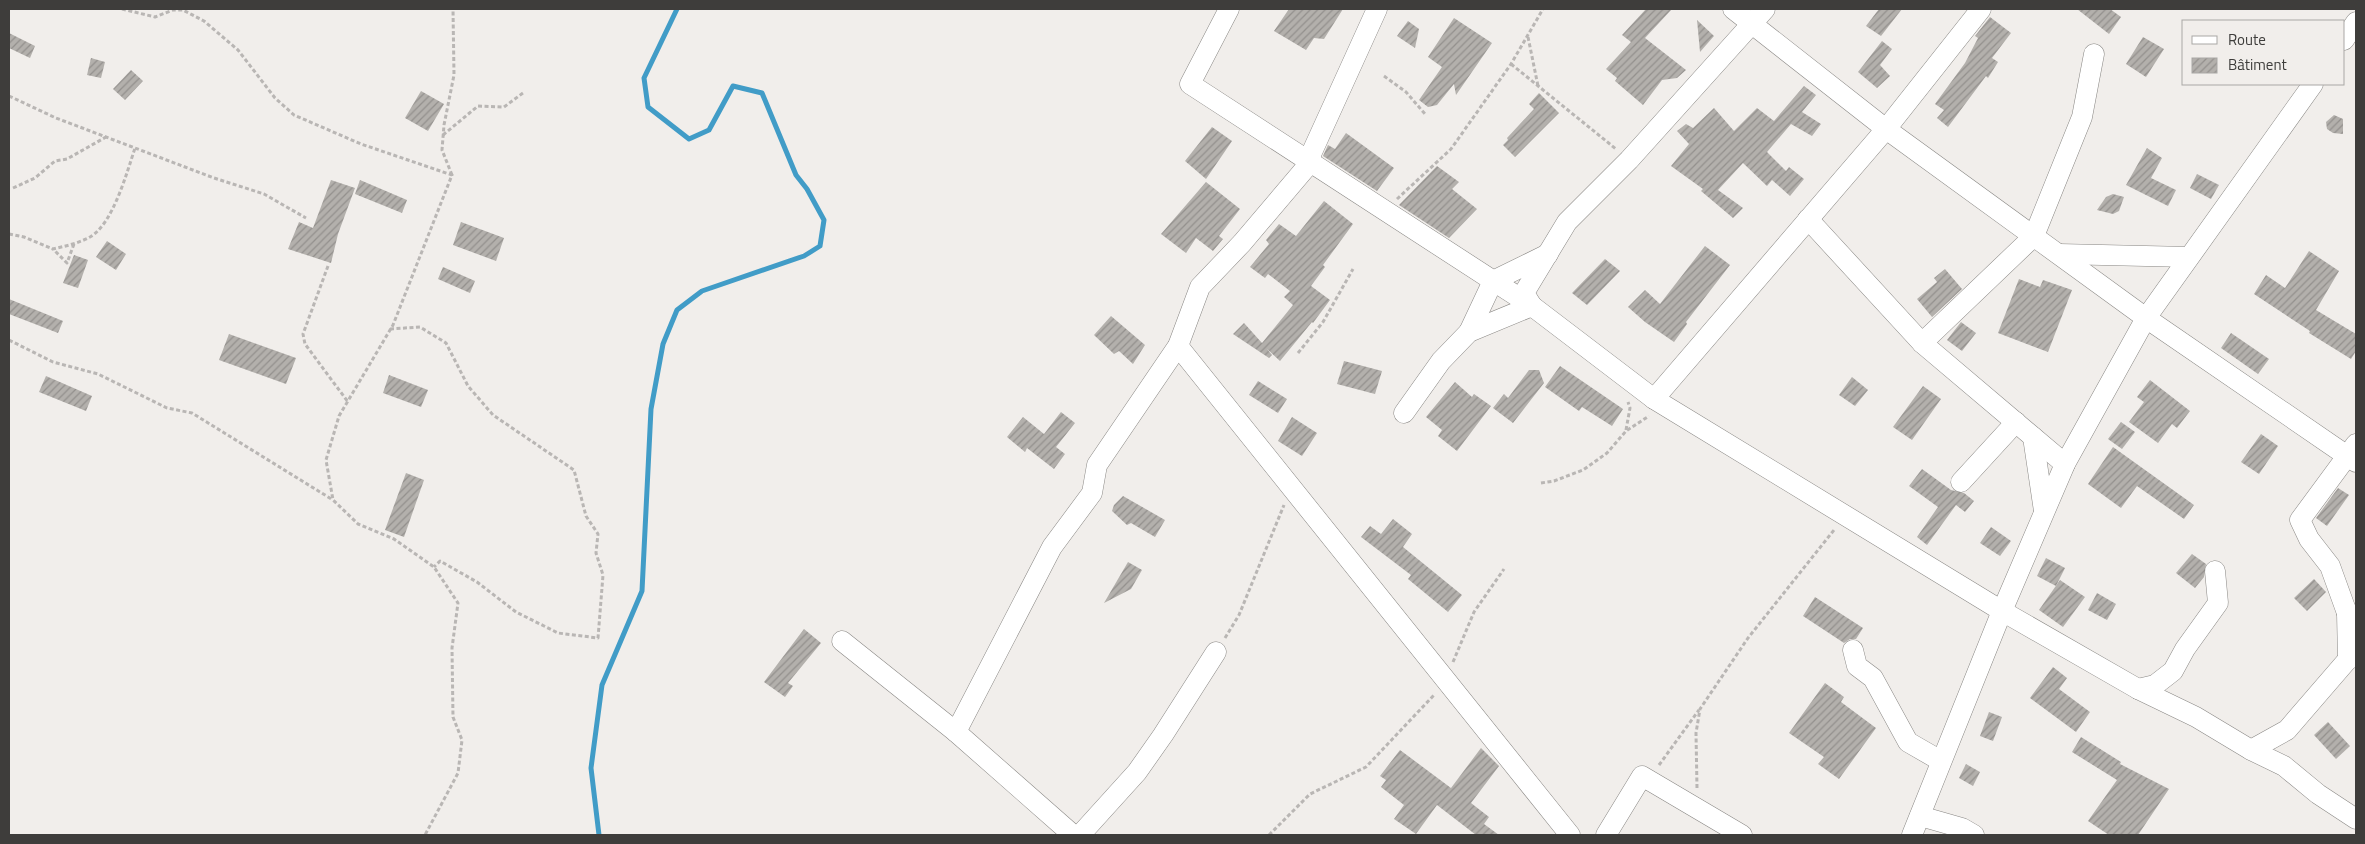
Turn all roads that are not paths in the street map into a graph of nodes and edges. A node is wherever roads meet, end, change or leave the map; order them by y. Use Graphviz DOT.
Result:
graph roads {
  1 [pos="1217,9"];
  2 [pos="1229,9"];
  3 [pos="1377,9"];
  4 [pos="1733,9"];
  5 [pos="1765,9"];
  6 [pos="1982,9"];
  7 [pos="2356,22"];
  8 [pos="1751,26"];
  9 [pos="2345,38"];
  10 [pos="1211,44"];
  11 [pos="2094,54"];
  12 [pos="2311,85"];
  13 [pos="1886,128"];
  14 [pos="1309,164"];
  15 [pos="1808,220"];
  16 [pos="2034,236"];
  17 [pos="1548,253"];
  18 [pos="2059,254"];
  19 [pos="2190,257"];
  20 [pos="1493,281"];
  21 [pos="1532,306"];
  22 [pos="2146,318"];
  23 [pos="1469,332"];
  24 [pos="1922,343"];
  25 [pos="1178,346"];
  26 [pos="1659,402"];
  27 [pos="1404,413"];
  28 [pos="2016,422"];
  29 [pos="2033,437"];
  30 [pos="2354,454"];
  31 [pos="2065,464"];
  32 [pos="1961,482"];
  33 [pos="2044,511"];
  34 [pos="2215,571"];
  35 [pos="2002,611"];
  36 [pos="2352,614"];
  37 [pos="842,641"];
  38 [pos="1853,650"];
  39 [pos="1216,652"];
  40 [pos="2352,655"];
  41 [pos="2138,689"];
  42 [pos="956,732"];
  43 [pos="2280,734"];
  44 [pos="2251,750"];
  45 [pos="1941,761"];
  46 [pos="2284,766"];
  47 [pos="1920,816"];
  48 [pos="2356,819"];
  49 [pos="1073,835"];
  50 [pos="1080,835"];
  51 [pos="1570,835"];
  52 [pos="1606,835"];
  53 [pos="1742,835"];
  54 [pos="1912,835"];
  55 [pos="1974,835"];
  1 -- 10 [label="street"];
  2 -- 10 [label="street"];
  3 -- 14 [label="street"];
  4 -- 8 [label="street"];
  5 -- 8 [label="street"];
  6 -- 13 [label="street"];
  7 -- 9 [label="street"];
  8 -- 13 [label="street"];
  8 -- 17 [label="street"];
  10 -- 14 [label="street"];
  11 -- 16 [label="street"];
  12 -- 19 [label="street"];
  13 -- 15 [label="street"];
  13 -- 16 [label="street"];
  14 -- 20 [label="street"];
  14 -- 25 [label="street"];
  15 -- 24 [label="street"];
  15 -- 26 [label="street"];
  16 -- 18 [label="street"];
  16 -- 24 [label="street"];
  17 -- 20 [label="street"];
  17 -- 21 [label="street"];
  18 -- 19 [label="street"];
  18 -- 22 [label="street"];
  19 -- 22 [label="street"];
  20 -- 21 [label="street"];
  20 -- 23 [label="street"];
  21 -- 23 [label="street"];
  21 -- 26 [label="street"];
  22 -- 30 [label="street"];
  22 -- 31 [label="street"];
  23 -- 27 [label="street"];
  24 -- 28 [label="street"];
  25 -- 42 [label="street"];
  25 -- 51 [label="street"];
  26 -- 35 [label="street"];
  28 -- 29 [label="street"];
  28 -- 32 [label="street"];
  29 -- 31 [label="street"];
  29 -- 33 [label="street"];
  30 -- 36 [label="street"];
  31 -- 33 [label="street"];
  33 -- 35 [label="street"];
  34 -- 41 [label="street"];
  35 -- 41 [label="street"];
  35 -- 45 [label="street"];
  36 -- 40 [label="street"];
  37 -- 42 [label="street"];
  38 -- 45 [label="street"];
  39 -- 50 [label="street"];
  40 -- 43 [label="street"];
  41 -- 44 [label="street"];
  42 -- 49 [label="street"];
  43 -- 44 [label="street"];
  43 -- 46 [label="street"];
  44 -- 46 [label="street"];
  45 -- 47 [label="street"];
  46 -- 48 [label="street"];
  47 -- 54 [label="street"];
  47 -- 55 [label="street"];
  52 -- 53 [label="street"];
}
